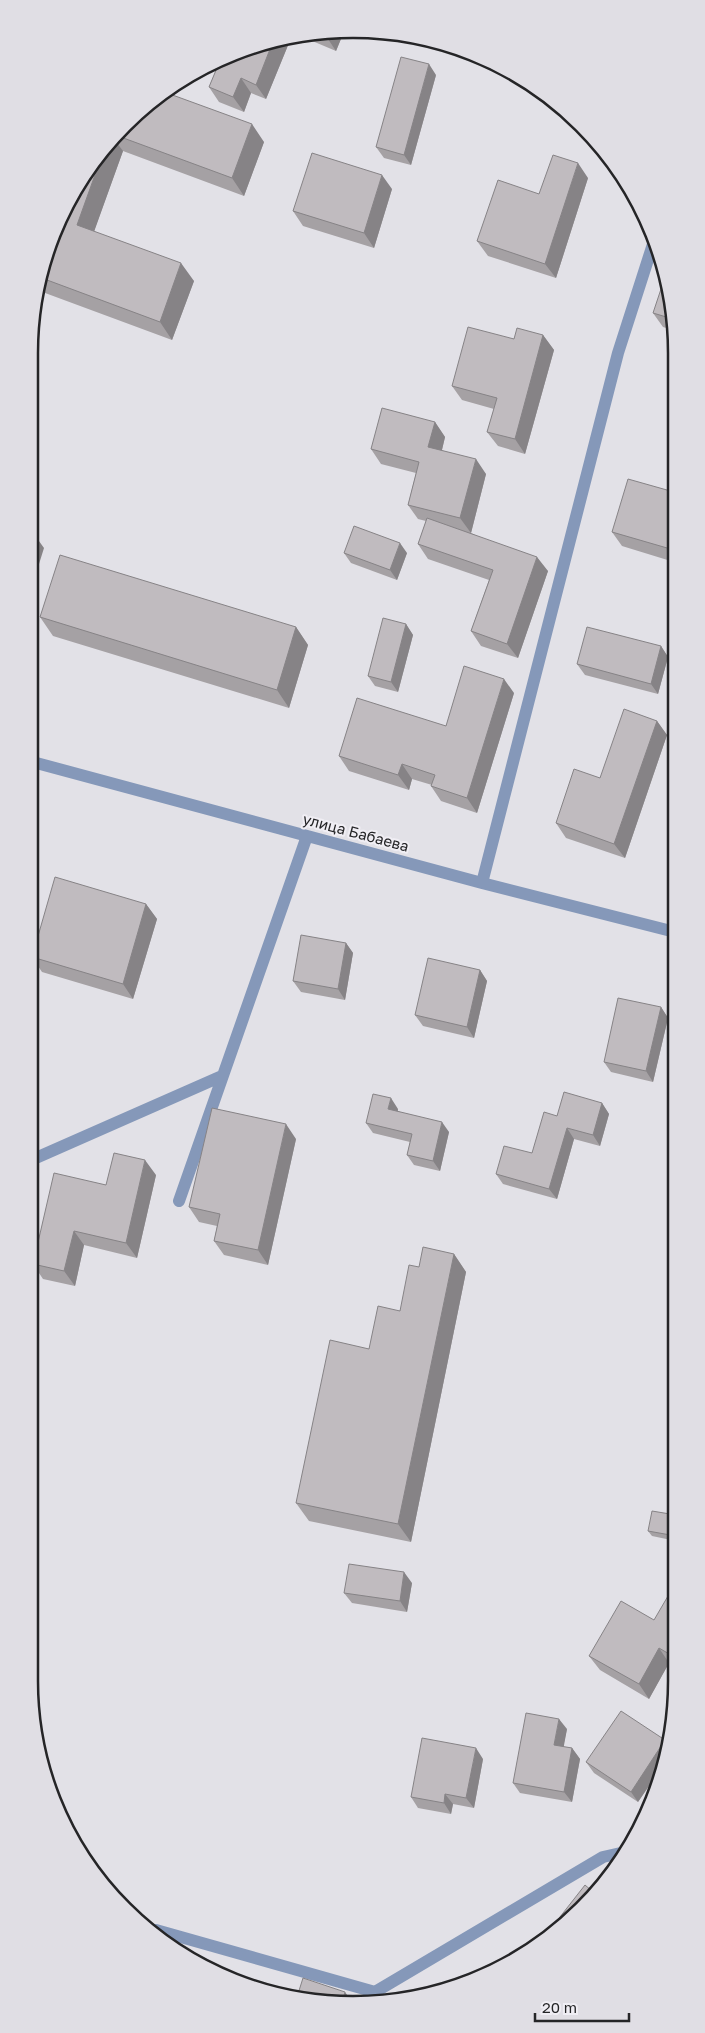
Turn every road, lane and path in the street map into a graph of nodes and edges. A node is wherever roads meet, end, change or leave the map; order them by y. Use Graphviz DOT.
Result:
graph roads {
  1 [pos="651,251"];
  2 [pos="37,763"];
  3 [pos="307,836"];
  4 [pos="482,884"];
  5 [pos="668,930"];
  6 [pos="222,1076"];
  7 [pos="37,1157"];
  8 [pos="178,1201"];
  9 [pos="615,1854"];
  10 [pos="164,1932"];
  11 [pos="374,1995"];
  1 -- 4 [label="street"];
  2 -- 3 [label="street, улица Бабаева"];
  3 -- 4 [label="street, улица Бабаева"];
  3 -- 6 [label="street"];
  4 -- 5 [label="street, улица Бабаева"];
  6 -- 7 [label="street"];
  6 -- 8 [label="street"];
  9 -- 11 [label="street"];
  10 -- 11 [label="street"];
}
